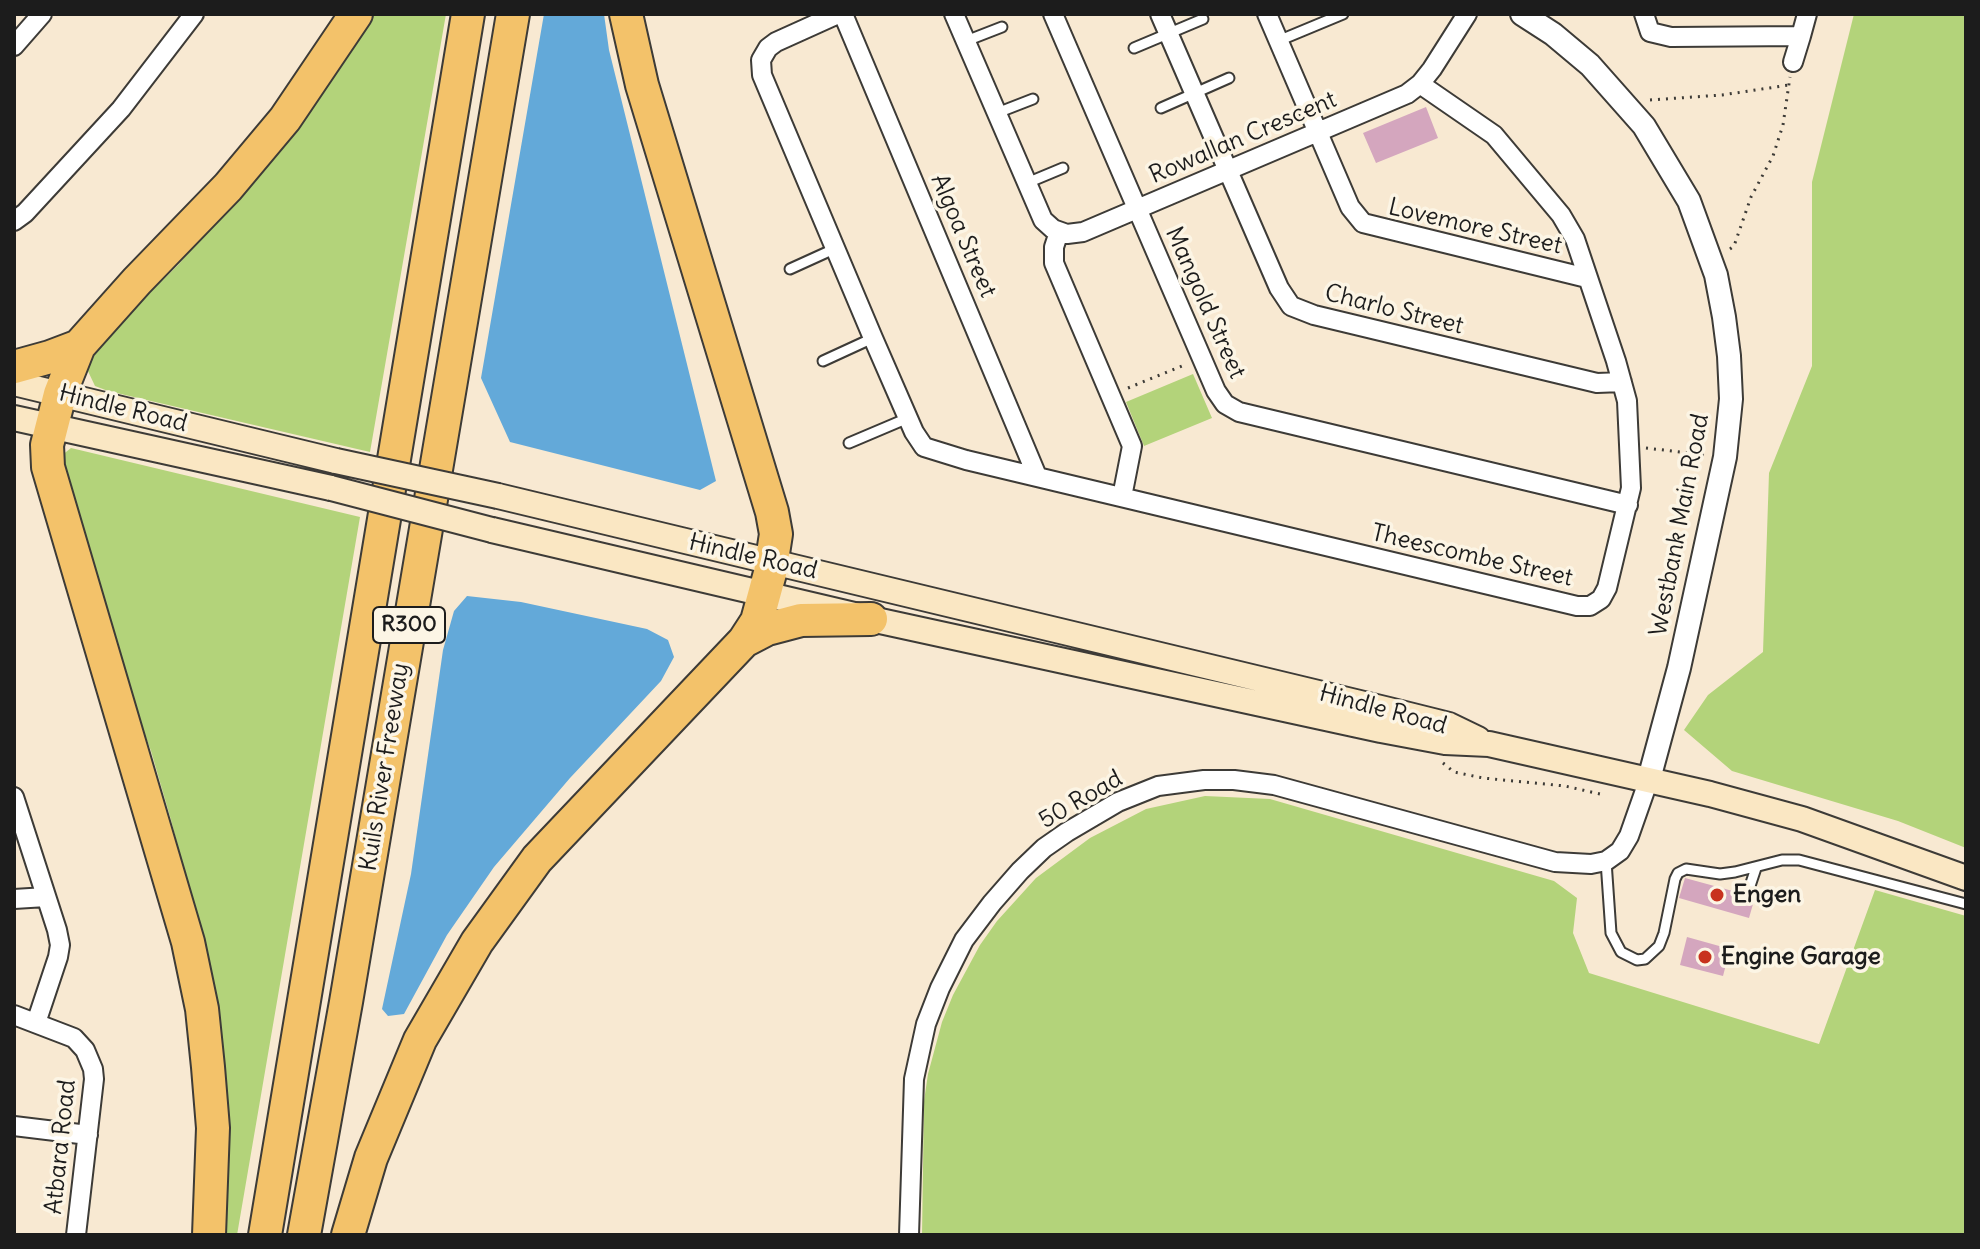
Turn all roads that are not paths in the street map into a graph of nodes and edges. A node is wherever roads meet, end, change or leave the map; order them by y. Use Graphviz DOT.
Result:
graph roads {
  1 [pos="42,14"];
  2 [pos="194,14"];
  3 [pos="356,14"];
  4 [pos="468,14"];
  5 [pos="513,14"];
  6 [pos="626,14"];
  7 [pos="840,14"];
  8 [pos="954,14"];
  9 [pos="1053,14"];
  10 [pos="1160,14"];
  11 [pos="1267,14"];
  12 [pos="1343,14"];
  13 [pos="1467,14"];
  14 [pos="1522,14"];
  15 [pos="1644,14"];
  16 [pos="1807,14"];
  17 [pos="1203,19"];
  18 [pos="1002,27"];
  19 [pos="1168,33"];
  20 [pos="1801,36"];
  21 [pos="966,41"];
  22 [pos="1278,41"];
  23 [pos="14,46"];
  24 [pos="1134,48"];
  25 [pos="1793,62"];
  26 [pos="1229,78"];
  27 [pos="1420,84"];
  28 [pos="1194,93"];
  29 [pos="1033,99"];
  30 [pos="1161,108"];
  31 [pos="997,113"];
  32 [pos="1318,132"];
  33 [pos="1063,168"];
  34 [pos="1227,171"];
  35 [pos="1027,183"];
  36 [pos="1138,209"];
  37 [pos="14,221"];
  38 [pos="1059,232"];
  39 [pos="834,249"];
  40 [pos="790,269"];
  41 [pos="1587,278"];
  42 [pos="873,338"];
  43 [pos="79,346"];
  44 [pos="823,361"];
  45 [pos="14,367"];
  46 [pos="1622,382"];
  47 [pos="14,383"];
  48 [pos="60,394"];
  49 [pos="14,418"];
  50 [pos="908,418"];
  51 [pos="51,425"];
  52 [pos="849,443"];
  53 [pos="1037,476"];
  54 [pos="1122,497"];
  55 [pos="1628,505"];
  56 [pos="772,561"];
  57 [pos="765,593"];
  58 [pos="871,619"];
  59 [pos="744,641"];
  60 [pos="1489,744"];
  61 [pos="1649,779"];
  62 [pos="14,797"];
  63 [pos="1606,861"];
  64 [pos="1756,868"];
  65 [pos="1966,878"];
  66 [pos="1747,895"];
  67 [pos="46,897"];
  68 [pos="14,899"];
  69 [pos="1966,904"];
  70 [pos="14,1015"];
  71 [pos="36,1023"];
  72 [pos="14,1126"];
  73 [pos="88,1135"];
  74 [pos="76,1235"];
  75 [pos="209,1235"];
  76 [pos="265,1235"];
  77 [pos="304,1235"];
  78 [pos="348,1235"];
  79 [pos="909,1235"];
  1 -- 23 [label="street"];
  2 -- 37 [label="street"];
  3 -- 43 [label="highway"];
  4 -- 76 [label="highway, Kuils River Freeway / R300"];
  5 -- 77 [label="highway, Kuils River Freeway / R300"];
  6 -- 56 [label="highway"];
  7 -- 39 [label="street, Theescombe Street"];
  7 -- 53 [label="street, Algoa Street"];
  8 -- 21 [label="street"];
  9 -- 36 [label="street, Mangold Street"];
  10 -- 19 [label="street, Charlo Street"];
  11 -- 22 [label="street, Lovemore Street"];
  12 -- 22 [label="lane"];
  13 -- 27 [label="street, Rowallan Crescent"];
  14 -- 61 [label="street, Westbank Main Road"];
  15 -- 20 [label="street"];
  16 -- 20 [label="street"];
  17 -- 19 [label="lane"];
  18 -- 21 [label="lane"];
  19 -- 24 [label="lane"];
  19 -- 28 [label="street, Charlo Street"];
  20 -- 25 [label="street"];
  21 -- 31 [label="street"];
  22 -- 32 [label="street, Lovemore Street"];
  26 -- 28 [label="lane"];
  27 -- 32 [label="street, Rowallan Crescent"];
  27 -- 41 [label="street, Theescombe Street"];
  28 -- 30 [label="lane"];
  28 -- 34 [label="street, Charlo Street"];
  29 -- 31 [label="lane"];
  31 -- 35 [label="street"];
  32 -- 34 [label="street, Rowallan Crescent"];
  32 -- 41 [label="street, Lovemore Street"];
  33 -- 35 [label="lane"];
  34 -- 36 [label="street, Rowallan Crescent"];
  34 -- 46 [label="street, Charlo Street"];
  35 -- 38 [label="street"];
  36 -- 38 [label="street, Rowallan Crescent"];
  36 -- 55 [label="street, Mangold Street"];
  38 -- 54 [label="street"];
  39 -- 40 [label="lane"];
  39 -- 42 [label="street, Theescombe Street"];
  41 -- 46 [label="street, Theescombe Street"];
  42 -- 44 [label="lane"];
  42 -- 50 [label="street, Theescombe Street"];
  43 -- 45 [label="highway"];
  43 -- 48 [label="highway"];
  46 -- 55 [label="street, Theescombe Street"];
  47 -- 48 [label="main road, Hindle Road"];
  48 -- 51 [label="highway"];
  48 -- 56 [label="main road, Hindle Road, bridge"];
  49 -- 51 [label="main road, Hindle Road"];
  50 -- 52 [label="lane"];
  50 -- 53 [label="street, Theescombe Street"];
  51 -- 57 [label="main road, Hindle Road, bridge"];
  51 -- 75 [label="highway"];
  53 -- 54 [label="street, Theescombe Street"];
  54 -- 55 [label="street, Theescombe Street"];
  56 -- 57 [label="highway"];
  56 -- 60 [label="main road, Hindle Road"];
  57 -- 58 [label="main road, Hindle Road"];
  57 -- 59 [label="highway"];
  58 -- 59 [label="highway"];
  58 -- 60 [label="main road, Hindle Road"];
  59 -- 78 [label="highway"];
  60 -- 61 [label="main road, Hindle Road"];
  61 -- 63 [label="street"];
  61 -- 65 [label="main road, Hindle Road"];
  62 -- 67 [label="street"];
  63 -- 64 [label="lane"];
  63 -- 79 [label="street, 50 Road"];
  64 -- 66 [label="lane"];
  64 -- 69 [label="lane"];
  67 -- 68 [label="street"];
  67 -- 71 [label="street"];
  70 -- 71 [label="street, Atbara Road"];
  71 -- 73 [label="street, Atbara Road"];
  72 -- 73 [label="street"];
  73 -- 74 [label="street, Atbara Road"];
}
